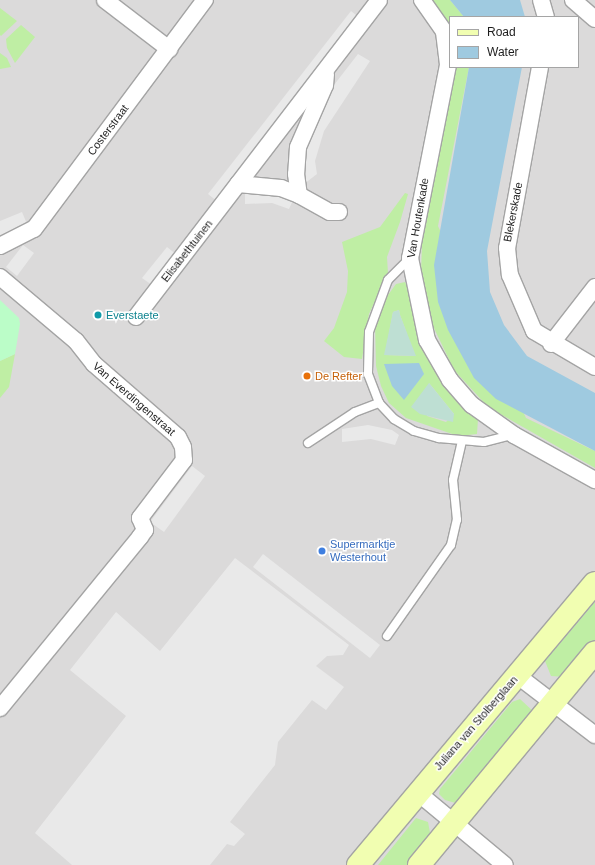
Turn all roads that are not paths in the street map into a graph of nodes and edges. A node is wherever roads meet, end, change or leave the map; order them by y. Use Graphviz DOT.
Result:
graph roads {
  1 [pos="105,0"];
  2 [pos="205,0"];
  3 [pos="379,0"];
  4 [pos="422,0"];
  5 [pos="541,0"];
  6 [pos="573,0"];
  7 [pos="546,16"];
  8 [pos="595,19"];
  9 [pos="169,49"];
  10 [pos="327,68"];
  11 [pos="540,68"];
  12 [pos="238,184"];
  13 [pos="299,195"];
  14 [pos="339,212"];
  15 [pos="0,246"];
  16 [pos="410,258"];
  17 [pos="0,277"];
  18 [pos="595,287"];
  19 [pos="136,317"];
  20 [pos="551,344"];
  21 [pos="595,367"];
  22 [pos="379,403"];
  23 [pos="514,435"];
  24 [pos="462,442"];
  25 [pos="308,444"];
  26 [pos="595,480"];
  27 [pos="595,583"];
  28 [pos="387,636"];
  29 [pos="595,652"];
  30 [pos="518,676"];
  31 [pos="554,701"];
  32 [pos="0,708"];
  33 [pos="595,735"];
  34 [pos="417,792"];
  35 [pos="454,823"];
  36 [pos="358,865"];
  37 [pos="419,865"];
  38 [pos="505,865"];
  1 -- 9 [label="street"];
  2 -- 9 [label="street, Costerstraat"];
  3 -- 10 [label="street, Elisabethtuinen"];
  4 -- 16 [label="street, Van Houtenkade"];
  5 -- 7 [label="street"];
  6 -- 8 [label="street"];
  9 -- 15 [label="street, Costerstraat"];
  10 -- 12 [label="street, Elisabethtuinen"];
  10 -- 13 [label="street, Elisabethtuinen"];
  11 -- 20 [label="street, Blekerskade"];
  12 -- 13 [label="street"];
  12 -- 19 [label="street, Elisabethtuinen"];
  13 -- 14 [label="street"];
  16 -- 22 [label="lane"];
  16 -- 23 [label="street, Van Houtenkade"];
  17 -- 32 [label="street, Van Everdingenstraat"];
  18 -- 20 [label="street"];
  20 -- 21 [label="street, Blekerskade"];
  22 -- 24 [label="lane"];
  22 -- 25 [label="lane"];
  23 -- 24 [label="lane"];
  23 -- 26 [label="street, Van Houtenkade"];
  24 -- 28 [label="lane"];
  27 -- 30 [label="street, Juliana van Stolberglaan"];
  29 -- 31 [label="street"];
  30 -- 31 [label="street"];
  30 -- 34 [label="street, Juliana van Stolberglaan"];
  31 -- 33 [label="street"];
  31 -- 35 [label="street"];
  34 -- 35 [label="street"];
  34 -- 36 [label="street, Juliana van Stolberglaan"];
  35 -- 37 [label="street"];
  35 -- 38 [label="street"];
}
